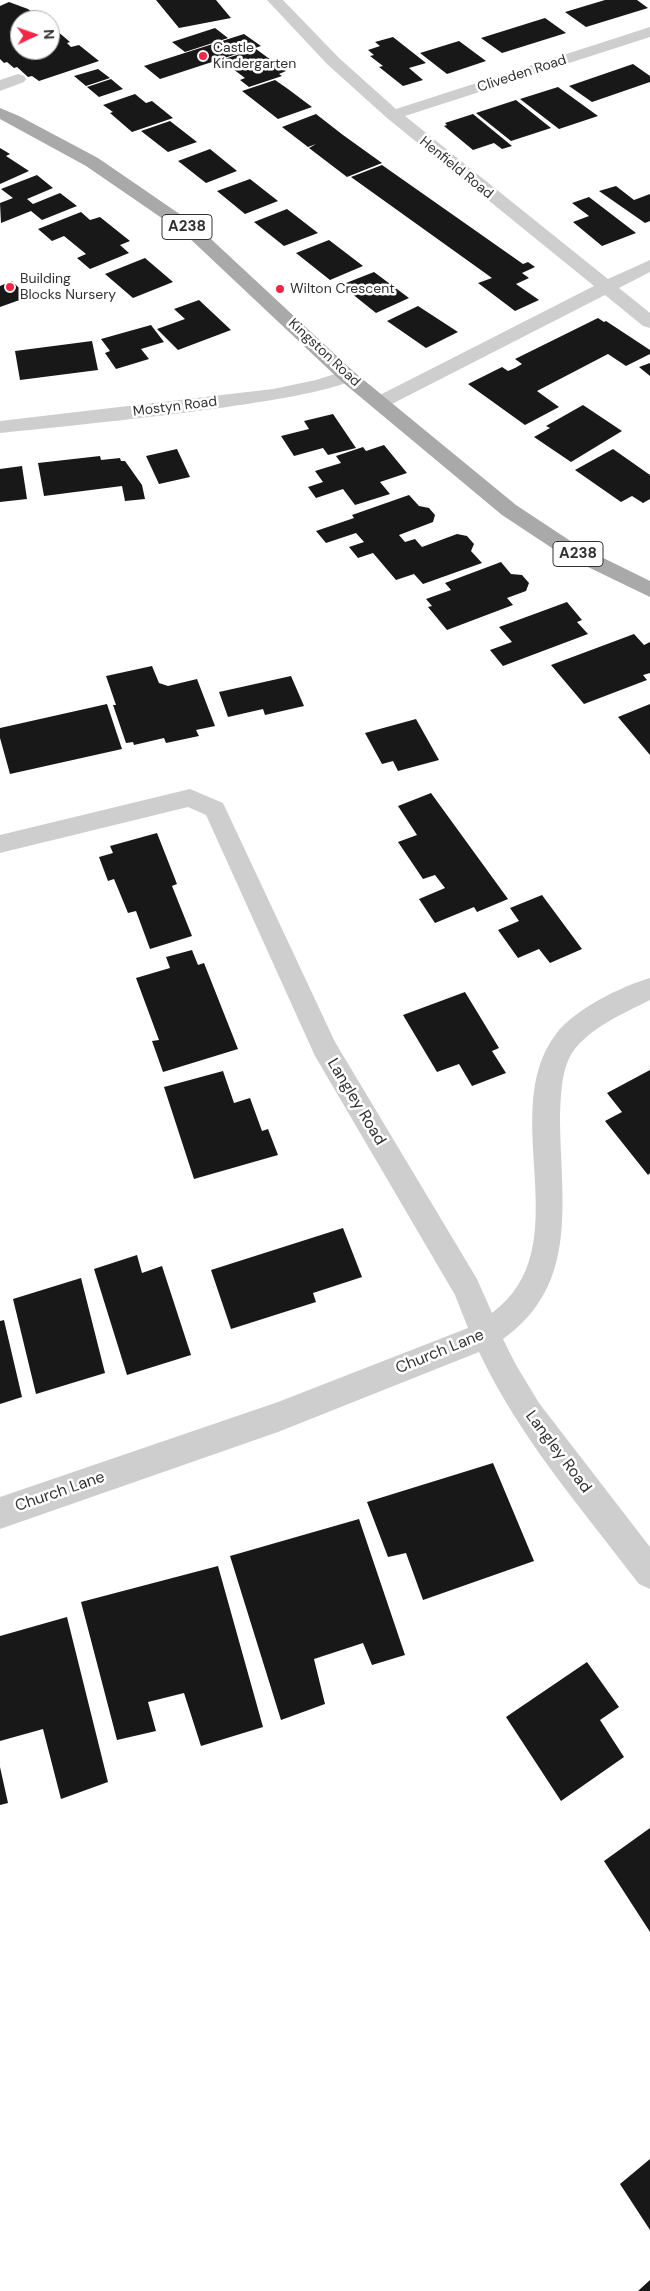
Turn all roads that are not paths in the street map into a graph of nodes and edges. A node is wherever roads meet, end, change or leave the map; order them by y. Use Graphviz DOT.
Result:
graph roads {
  1 [pos="275,0"];
  2 [pos="650,32"];
  3 [pos="18,79"];
  4 [pos="0,86"];
  5 [pos="0,113"];
  6 [pos="393,115"];
  7 [pos="650,265"];
  8 [pos="605,288"];
  9 [pos="650,322"];
  10 [pos="347,376"];
  11 [pos="379,402"];
  12 [pos="0,427"];
  13 [pos="650,590"];
  14 [pos="0,844"];
  15 [pos="650,988"];
  16 [pos="486,1336"];
  17 [pos="0,1513"];
  18 [pos="648,1567"];
  1 -- 6 [label="street, Henfield Road"];
  2 -- 6 [label="street, Cliveden Road"];
  3 -- 4 [label="street"];
  5 -- 10 [label="main road, Kingston Road / A238"];
  6 -- 8 [label="street, Henfield Road"];
  7 -- 8 [label="street"];
  8 -- 9 [label="street, Henfield Road"];
  8 -- 11 [label="street"];
  10 -- 11 [label="main road, Kingston Road / A238"];
  10 -- 12 [label="street, Mostyn Road"];
  11 -- 13 [label="main road, Kingston Road / A238"];
  14 -- 16 [label="street, Langley Road"];
  15 -- 16 [label="street, Church Lane"];
  16 -- 17 [label="street, Church Lane"];
  16 -- 18 [label="street, Langley Road"];
}
